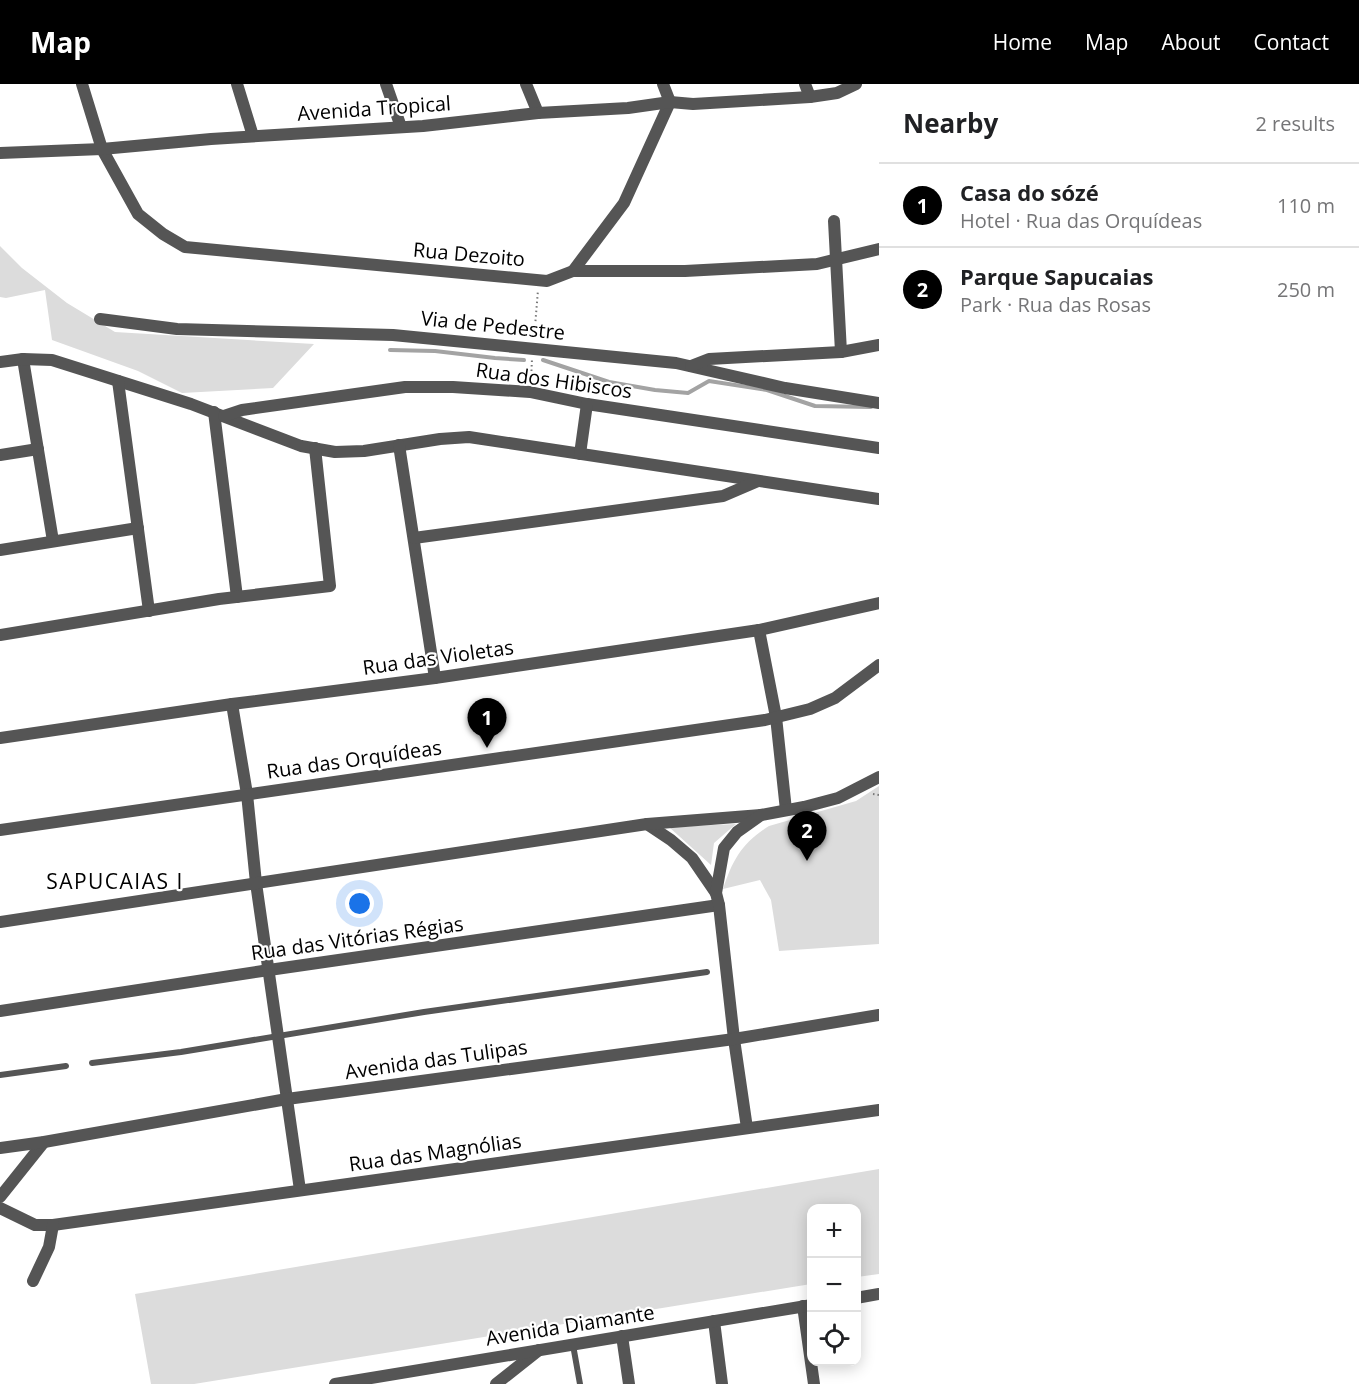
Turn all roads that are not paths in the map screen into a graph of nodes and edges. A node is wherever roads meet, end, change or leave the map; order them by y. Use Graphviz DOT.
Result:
graph roads {
  1 [pos="82,84"];
  2 [pos="237,84"];
  3 [pos="386,84"];
  4 [pos="526,84"];
  5 [pos="663,84"];
  6 [pos="805,84"];
  7 [pos="856,84"];
  8 [pos="810,97"];
  9 [pos="670,102"];
  10 [pos="538,114"];
  11 [pos="401,127"];
  12 [pos="253,136"];
  13 [pos="102,149"];
  14 [pos="0,153"];
  15 [pos="834,221"];
  16 [pos="879,249"];
  17 [pos="835,260"];
  18 [pos="573,271"];
  19 [pos="100,319"];
  20 [pos="879,345"];
  21 [pos="841,352"];
  22 [pos="23,359"];
  23 [pos="0,362"];
  24 [pos="691,366"];
  25 [pos="118,381"];
  26 [pos="879,403"];
  27 [pos="587,404"];
  28 [pos="219,414"];
  29 [pos="399,445"];
  30 [pos="315,448"];
  31 [pos="879,448"];
  32 [pos="38,449"];
  33 [pos="580,454"];
  34 [pos="0,455"];
  35 [pos="759,481"];
  36 [pos="879,499"];
  37 [pos="138,528"];
  38 [pos="414,538"];
  39 [pos="53,541"];
  40 [pos="0,550"];
  41 [pos="237,597"];
  42 [pos="879,603"];
  43 [pos="149,611"];
  44 [pos="759,630"];
  45 [pos="0,635"];
  46 [pos="879,666"];
  47 [pos="435,678"];
  48 [pos="232,704"];
  49 [pos="776,717"];
  50 [pos="0,738"];
  51 [pos="879,777"];
  52 [pos="247,794"];
  53 [pos="786,810"];
  54 [pos="761,815"];
  55 [pos="647,824"];
  56 [pos="0,830"];
  57 [pos="256,883"];
  58 [pos="718,899"];
  59 [pos="0,922"];
  60 [pos="269,970"];
  61 [pos="707,972"];
  62 [pos="0,1011"];
  63 [pos="879,1015"];
  64 [pos="278,1035"];
  65 [pos="734,1039"];
  66 [pos="92,1063"];
  67 [pos="66,1066"];
  68 [pos="0,1076"];
  69 [pos="287,1098"];
  70 [pos="879,1110"];
  71 [pos="747,1128"];
  72 [pos="44,1142"];
  73 [pos="0,1148"];
  74 [pos="300,1190"];
  75 [pos="0,1197"];
  76 [pos="0,1208"];
  77 [pos="53,1225"];
  78 [pos="33,1281"];
  79 [pos="879,1294"];
  80 [pos="861,1297"];
  81 [pos="807,1306"];
  82 [pos="808,1312"];
  83 [pos="714,1321"];
  84 [pos="622,1336"];
  85 [pos="573,1344"];
  86 [pos="539,1350"];
  87 [pos="335,1384"];
  88 [pos="496,1384"];
  89 [pos="580,1384"];
  90 [pos="629,1384"];
  91 [pos="722,1384"];
  92 [pos="814,1384"];
  1 -- 13 [label="street, Rua Dezoito"];
  2 -- 12 [label="street"];
  3 -- 11 [label="street"];
  4 -- 10 [label="street"];
  5 -- 9 [label="street"];
  6 -- 8 [label="street"];
  7 -- 8 [label="street, Avenida Tropical"];
  8 -- 9 [label="street, Avenida Tropical"];
  9 -- 10 [label="street, Avenida Tropical"];
  9 -- 18 [label="street"];
  10 -- 11 [label="street, Avenida Tropical"];
  11 -- 12 [label="street, Avenida Tropical"];
  12 -- 13 [label="street, Avenida Tropical"];
  13 -- 14 [label="street, Avenida Tropical"];
  13 -- 18 [label="street, Rua Dezoito"];
  15 -- 17 [label="street"];
  16 -- 17 [label="street, Rua Dezoito"];
  17 -- 18 [label="street, Rua Dezoito"];
  17 -- 21 [label="street"];
  19 -- 24 [label="street, Via de Pedestre"];
  20 -- 21 [label="street"];
  21 -- 24 [label="street"];
  22 -- 23 [label="street"];
  22 -- 25 [label="street"];
  22 -- 32 [label="street"];
  24 -- 26 [label="street, Via de Pedestre"];
  25 -- 28 [label="street"];
  25 -- 37 [label="street"];
  27 -- 28 [label="street, Rua dos Hibiscos"];
  27 -- 31 [label="street, Rua dos Hibiscos"];
  27 -- 33 [label="street"];
  28 -- 30 [label="street"];
  28 -- 41 [label="street"];
  29 -- 30 [label="street"];
  29 -- 33 [label="street"];
  29 -- 38 [label="street"];
  30 -- 41 [label="street"];
  32 -- 34 [label="street"];
  32 -- 39 [label="street"];
  33 -- 35 [label="street"];
  35 -- 36 [label="street"];
  35 -- 38 [label="street"];
  37 -- 39 [label="street"];
  37 -- 43 [label="street"];
  38 -- 47 [label="street"];
  39 -- 40 [label="street"];
  41 -- 43 [label="street"];
  42 -- 44 [label="street, Rua das Violetas"];
  43 -- 45 [label="street"];
  44 -- 47 [label="street, Rua das Violetas"];
  44 -- 49 [label="street"];
  46 -- 49 [label="street, Rua das Orquídeas"];
  47 -- 48 [label="street, Rua das Violetas"];
  48 -- 50 [label="street, Rua das Violetas"];
  48 -- 52 [label="street"];
  49 -- 52 [label="street, Rua das Orquídeas"];
  49 -- 53 [label="street"];
  51 -- 53 [label="street"];
  52 -- 56 [label="street, Rua das Orquídeas"];
  52 -- 57 [label="street"];
  53 -- 54 [label="street"];
  54 -- 55 [label="street"];
  54 -- 58 [label="street"];
  55 -- 57 [label="street"];
  55 -- 58 [label="street"];
  57 -- 59 [label="street"];
  57 -- 60 [label="street"];
  58 -- 60 [label="street, Rua das Vitórias Régias"];
  58 -- 65 [label="street"];
  60 -- 62 [label="street, Rua das Vitórias Régias"];
  60 -- 64 [label="street"];
  61 -- 64 [label="lane"];
  63 -- 65 [label="street, Avenida das Tulipas"];
  64 -- 66 [label="lane"];
  64 -- 69 [label="street"];
  65 -- 69 [label="street, Avenida das Tulipas"];
  65 -- 71 [label="street"];
  67 -- 68 [label="lane"];
  69 -- 72 [label="street, Avenida das Tulipas"];
  69 -- 74 [label="street"];
  70 -- 71 [label="street, Rua das Magnólias"];
  71 -- 74 [label="street, Rua das Magnólias"];
  72 -- 73 [label="street, Avenida das Tulipas"];
  72 -- 75 [label="street"];
  74 -- 77 [label="street, Rua das Magnólias"];
  76 -- 77 [label="street, Rua das Magnólias"];
  77 -- 78 [label="street"];
  79 -- 80 [label="street"];
  81 -- 83 [label="street, Avenida Diamante"];
  82 -- 92 [label="street"];
  83 -- 84 [label="street, Avenida Diamante"];
  83 -- 91 [label="street"];
  84 -- 85 [label="street, Avenida Diamante"];
  84 -- 90 [label="street"];
  85 -- 86 [label="street, Avenida Diamante"];
  85 -- 89 [label="lane"];
  86 -- 87 [label="street, Avenida Diamante"];
  86 -- 88 [label="street"];
}
